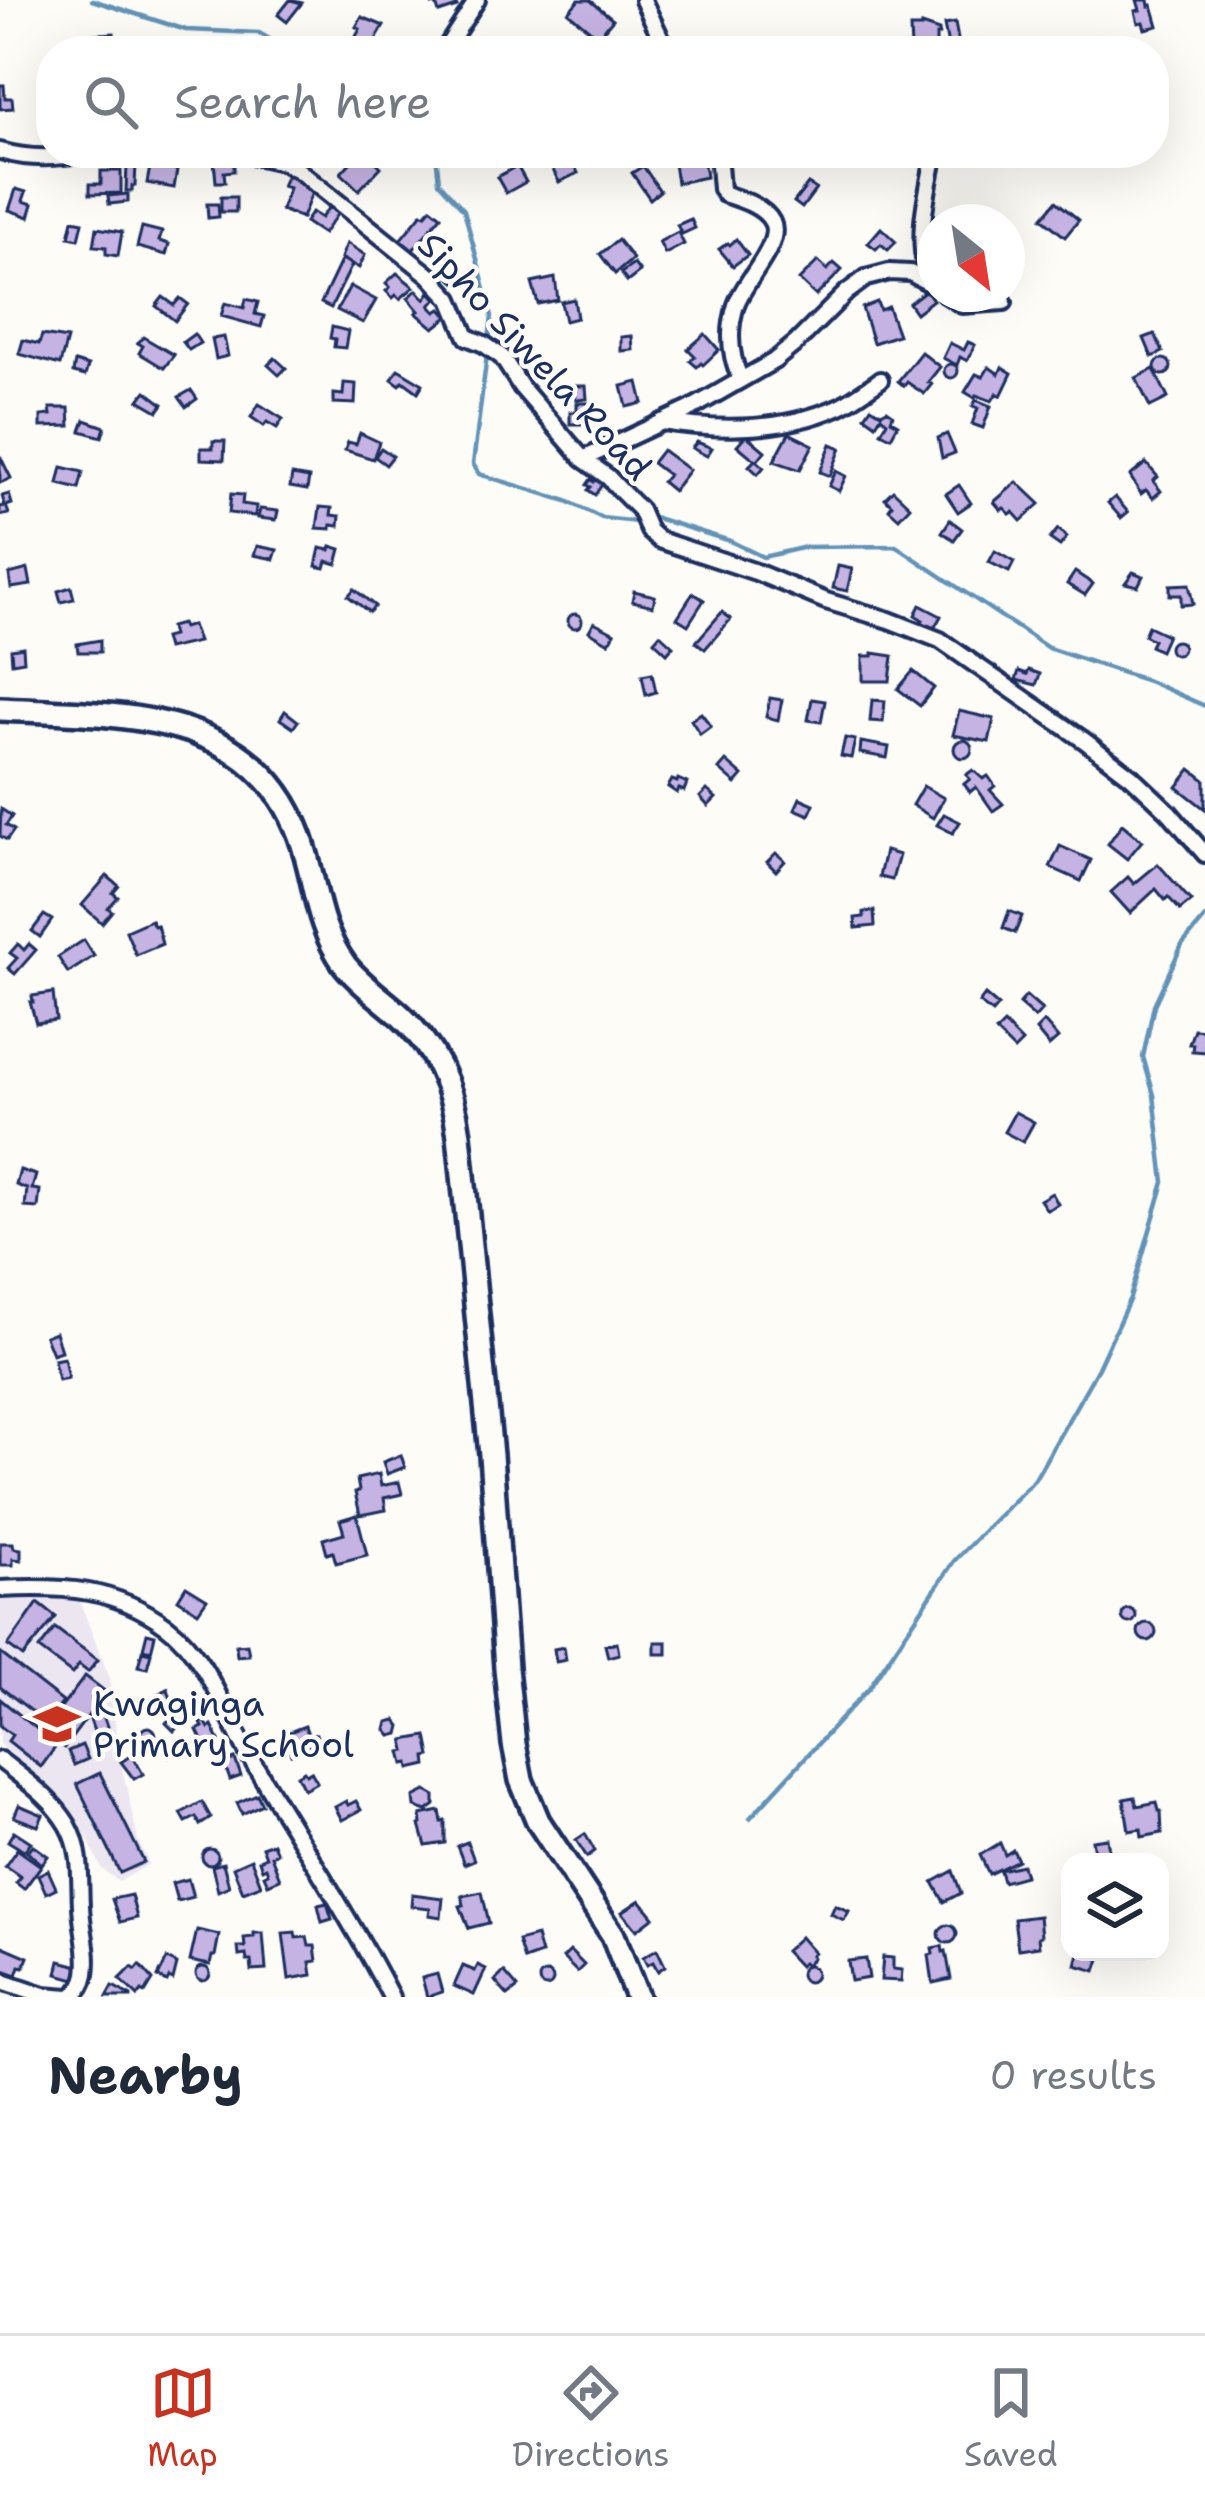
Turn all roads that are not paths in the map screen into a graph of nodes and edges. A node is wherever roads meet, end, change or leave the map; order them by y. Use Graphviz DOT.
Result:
graph roads {
  1 [pos="477,0"];
  2 [pos="644,0"];
  3 [pos="454,36"];
  4 [pos="660,36"];
  5 [pos="0,151"];
  6 [pos="22,157"];
  7 [pos="36,158"];
  8 [pos="0,160"];
  9 [pos="294,168"];
  10 [pos="719,168"];
  11 [pos="932,168"];
  12 [pos="926,204"];
  13 [pos="917,276"];
  14 [pos="740,378"];
  15 [pos="880,380"];
  16 [pos="661,422"];
  17 [pos="583,459"];
  18 [pos="0,709"];
  19 [pos="1205,854"];
  20 [pos="0,1588"];
  21 [pos="0,1760"];
  22 [pos="0,1980"];
  23 [pos="70,1997"];
  24 [pos="392,1997"];
  25 [pos="638,1997"];
  1 -- 3 [label="street"];
  2 -- 4 [label="street"];
  5 -- 6 [label="street"];
  6 -- 7 [label="street"];
  6 -- 8 [label="street"];
  9 -- 17 [label="street, Sipho Siwela Road"];
  10 -- 14 [label="street"];
  11 -- 12 [label="street"];
  13 -- 14 [label="street"];
  14 -- 16 [label="street"];
  15 -- 16 [label="street"];
  16 -- 17 [label="street"];
  17 -- 19 [label="street, Sipho Siwela Road"];
  18 -- 25 [label="street"];
  20 -- 24 [label="street"];
  21 -- 23 [label="street"];
  22 -- 23 [label="street"];
}
